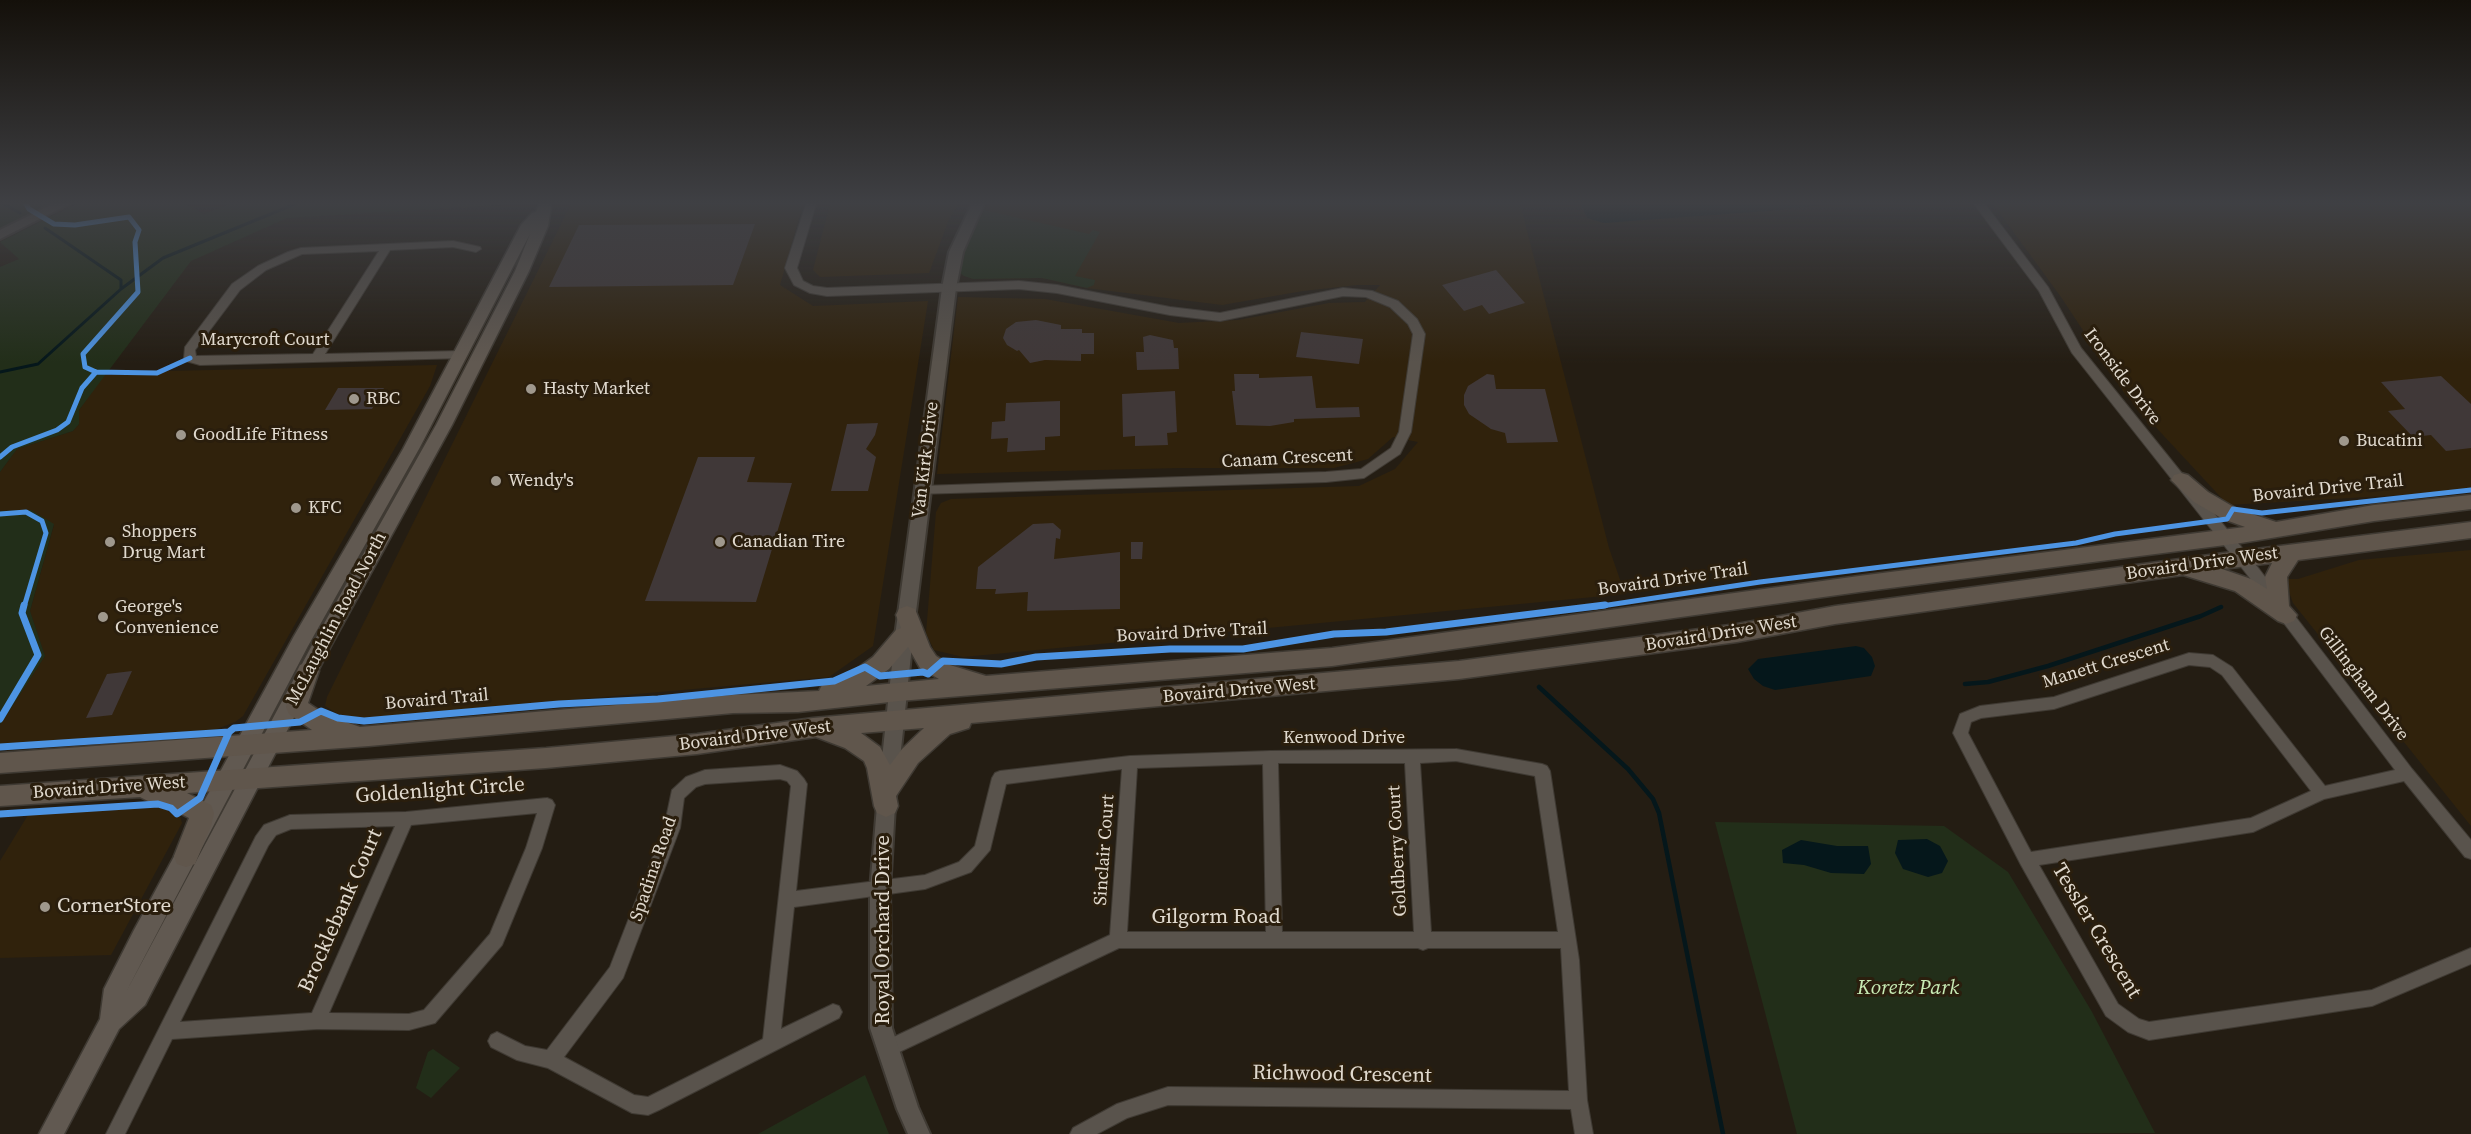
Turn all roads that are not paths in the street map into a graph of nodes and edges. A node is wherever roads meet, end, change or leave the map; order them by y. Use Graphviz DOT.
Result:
graph roads {
  1 [pos="286,257"];
  2 [pos="381,257"];
  3 [pos="512,257"];
  4 [pos="528,257"];
  5 [pos="794,257"];
  6 [pos="955,257"];
  7 [pos="2019,257"];
  8 [pos="949,288"];
  9 [pos="461,355"];
  10 [pos="317,358"];
  11 [pos="2181,480"];
  12 [pos="391,483"];
  13 [pos="922,491"];
  14 [pos="2471,502"];
  15 [pos="399,505"];
  16 [pos="2278,529"];
  17 [pos="2471,530"];
  18 [pos="2225,537"];
  19 [pos="2292,552"];
  20 [pos="2242,558"];
  21 [pos="2175,568"];
  22 [pos="2282,610"];
  23 [pos="905,625"];
  24 [pos="308,671"];
  25 [pos="992,685"];
  26 [pos="899,692"];
  27 [pos="798,703"];
  28 [pos="989,713"];
  29 [pos="896,721"];
  30 [pos="813,728"];
  31 [pos="369,736"];
  32 [pos="270,744"];
  33 [pos="245,745"];
  34 [pos="1270,758"];
  35 [pos="1412,758"];
  36 [pos="1130,762"];
  37 [pos="0,763"];
  38 [pos="2407,774"];
  39 [pos="251,778"];
  40 [pos="227,780"];
  41 [pos="123,788"];
  42 [pos="2322,793"];
  43 [pos="0,796"];
  44 [pos="886,798"];
  45 [pos="405,819"];
  46 [pos="2471,852"];
  47 [pos="186,856"];
  48 [pos="2027,860"];
  49 [pos="880,890"];
  50 [pos="787,900"];
  51 [pos="1118,940"];
  52 [pos="1568,940"];
  53 [pos="1274,941"];
  54 [pos="1423,942"];
  55 [pos="2471,956"];
  56 [pos="833,1012"];
  57 [pos="111,1021"];
  58 [pos="317,1021"];
  59 [pos="167,1031"];
  60 [pos="497,1041"];
  61 [pos="771,1044"];
  62 [pos="887,1049"];
  63 [pos="551,1060"];
  64 [pos="1578,1100"];
  65 [pos="51,1134"];
  66 [pos="115,1134"];
  67 [pos="919,1134"];
  68 [pos="1079,1134"];
  69 [pos="1584,1134"];
  1 -- 10 [label="street, Marycroft Court"];
  2 -- 10 [label="street"];
  3 -- 9 [label="main road, McLaughlin Road North"];
  4 -- 15 [label="main road, McLaughlin Road North"];
  5 -- 8 [label="street, Canam Crescent"];
  6 -- 8 [label="street, Van Kirk Drive"];
  7 -- 11 [label="street, Ironside Drive"];
  8 -- 13 [label="street, Van Kirk Drive"];
  8 -- 13 [label="street, Canam Crescent"];
  9 -- 10 [label="street, Marycroft Court"];
  9 -- 12 [label="main road, McLaughlin Road North"];
  11 -- 16 [label="main road"];
  11 -- 18 [label="street, Ironside Drive"];
  12 -- 15 [label="main road"];
  12 -- 33 [label="main road, McLaughlin Road North"];
  13 -- 23 [label="street, Van Kirk Drive"];
  14 -- 16 [label="main road, Bovaird Drive West"];
  15 -- 24 [label="main road, McLaughlin Road North"];
  16 -- 18 [label="main road, Bovaird Drive West"];
  17 -- 19 [label="main road, Bovaird Drive West"];
  18 -- 20 [label="street, Gillingham Drive"];
  18 -- 25 [label="main road, Bovaird Drive West"];
  19 -- 20 [label="main road, Bovaird Drive West"];
  19 -- 22 [label="main road"];
  20 -- 21 [label="main road, Bovaird Drive West"];
  20 -- 22 [label="street, Gillingham Drive"];
  21 -- 22 [label="main road"];
  21 -- 28 [label="main road, Bovaird Drive West"];
  22 -- 38 [label="street, Gillingham Drive"];
  23 -- 25 [label="main road"];
  23 -- 26 [label="street, Van Kirk Drive"];
  23 -- 27 [label="main road"];
  24 -- 31 [label="main road"];
  24 -- 32 [label="main road, McLaughlin Road North"];
  25 -- 26 [label="main road, Bovaird Drive West"];
  26 -- 27 [label="main road, Bovaird Drive West"];
  26 -- 29 [label="street, Van Kirk Drive"];
  27 -- 31 [label="main road, Bovaird Drive West"];
  28 -- 29 [label="main road, Bovaird Drive West"];
  28 -- 44 [label="main road"];
  29 -- 30 [label="main road, Bovaird Drive West"];
  29 -- 44 [label="street, Royal Orchard Drive"];
  30 -- 39 [label="main road, Bovaird Drive West"];
  30 -- 44 [label="main road"];
  31 -- 32 [label="main road, Bovaird Drive West"];
  32 -- 33 [label="main road, Bovaird Drive West"];
  32 -- 39 [label="main road, McLaughlin Road North"];
  33 -- 37 [label="main road, Bovaird Drive West"];
  33 -- 40 [label="main road, McLaughlin Road North"];
  34 -- 35 [label="street, Kenwood Drive"];
  34 -- 36 [label="street, Kenwood Drive"];
  34 -- 53 [label="street"];
  35 -- 52 [label="street, Kenwood Drive"];
  35 -- 54 [label="street, Goldberry Court"];
  36 -- 49 [label="street, Kenwood Drive"];
  36 -- 51 [label="street, Sinclair Court"];
  38 -- 42 [label="street, Tessler Crescent"];
  38 -- 46 [label="street, Gillingham Drive"];
  39 -- 40 [label="main road, Bovaird Drive West"];
  39 -- 57 [label="main road, McLaughlin Road North"];
  40 -- 41 [label="main road, Bovaird Drive West"];
  40 -- 47 [label="main road, McLaughlin Road North"];
  41 -- 43 [label="main road, Bovaird Drive West"];
  41 -- 47 [label="main road"];
  42 -- 48 [label="street, Tessler Crescent"];
  42 -- 48 [label="street, Manett Crescent"];
  44 -- 49 [label="street, Royal Orchard Drive"];
  45 -- 58 [label="street, Brocklebank Court"];
  45 -- 58 [label="street, Goldenlight Circle"];
  45 -- 59 [label="street, Goldenlight Circle"];
  47 -- 57 [label="main road, McLaughlin Road North"];
  48 -- 55 [label="street, Tessler Crescent"];
  49 -- 50 [label="street"];
  49 -- 62 [label="street, Royal Orchard Drive"];
  50 -- 61 [label="street, Spadina Road"];
  50 -- 63 [label="street, Spadina Road"];
  51 -- 53 [label="street, Gilgorm Road"];
  51 -- 62 [label="street, Gilgorm Road"];
  52 -- 54 [label="street, Gilgorm Road"];
  52 -- 64 [label="street, Kenwood Drive"];
  53 -- 54 [label="street, Gilgorm Road"];
  56 -- 61 [label="street"];
  57 -- 65 [label="main road, McLaughlin Road North"];
  58 -- 59 [label="street, Goldenlight Circle"];
  59 -- 66 [label="street, Goldenlight Circle"];
  60 -- 63 [label="street"];
  61 -- 63 [label="street"];
  62 -- 67 [label="street, Royal Orchard Drive"];
  64 -- 68 [label="street, Richwood Crescent"];
  64 -- 69 [label="street"];
}
